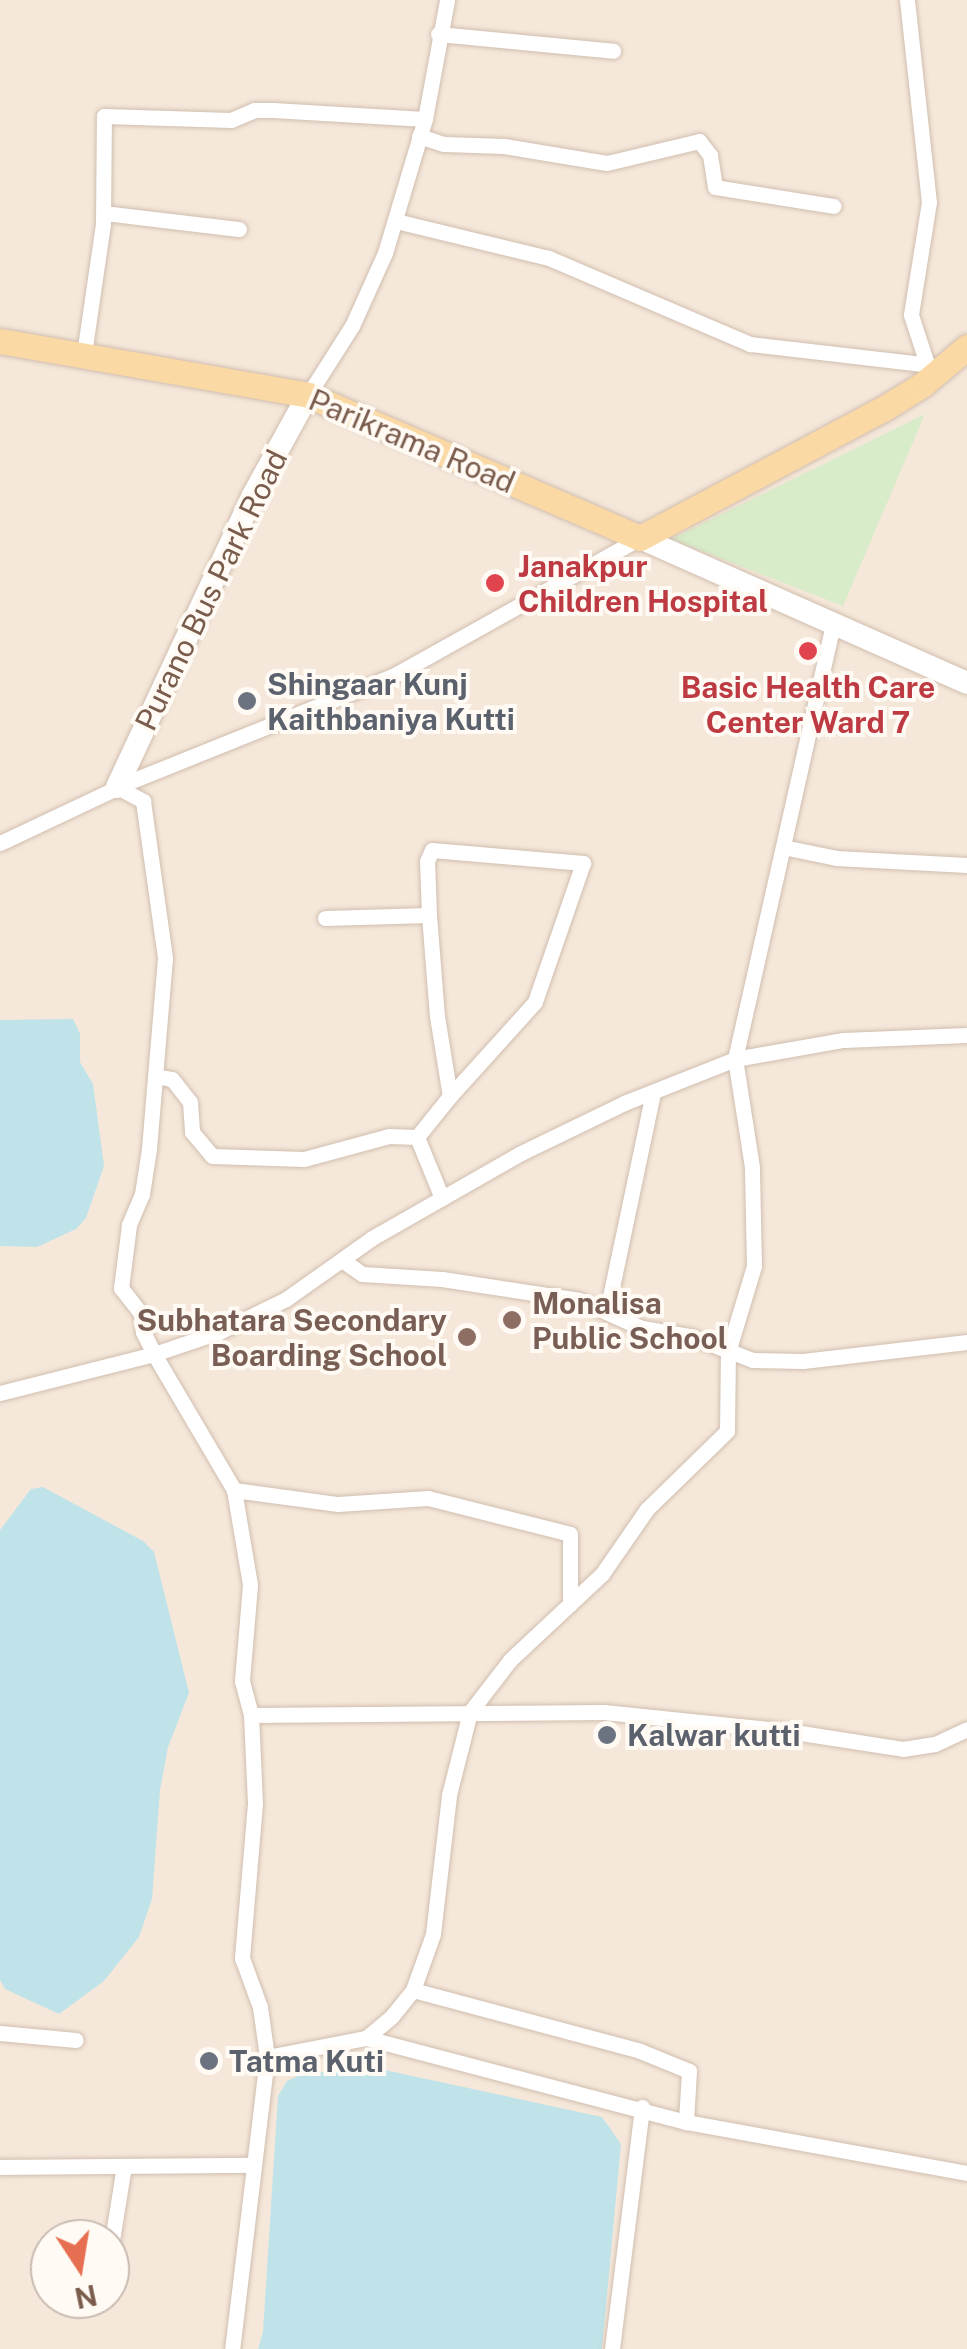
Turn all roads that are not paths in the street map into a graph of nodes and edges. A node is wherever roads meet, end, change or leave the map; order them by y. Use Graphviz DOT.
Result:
graph roads {
  1 [pos="447,0"];
  2 [pos="907,0"];
  3 [pos="438,34"];
  4 [pos="614,51"];
  5 [pos="425,118"];
  6 [pos="418,136"];
  7 [pos="833,206"];
  8 [pos="104,213"];
  9 [pos="396,220"];
  10 [pos="239,229"];
  11 [pos="0,341"];
  12 [pos="967,347"];
  13 [pos="84,354"];
  14 [pos="929,370"];
  15 [pos="308,395"];
  16 [pos="640,538"];
  17 [pos="834,620"];
  18 [pos="967,683"];
  19 [pos="117,787"];
  20 [pos="0,844"];
  21 [pos="783,847"];
  22 [pos="967,866"];
  23 [pos="429,914"];
  24 [pos="325,918"];
  25 [pos="967,1035"];
  26 [pos="735,1059"];
  27 [pos="156,1076"];
  28 [pos="653,1094"];
  29 [pos="450,1096"];
  30 [pos="417,1136"];
  31 [pos="442,1198"];
  32 [pos="342,1260"];
  33 [pos="607,1311"];
  34 [pos="967,1342"];
  35 [pos="728,1352"];
  36 [pos="154,1354"];
  37 [pos="0,1393"];
  38 [pos="234,1490"];
  39 [pos="570,1604"];
  40 [pos="470,1712"];
  41 [pos="251,1715"];
  42 [pos="967,1729"];
  43 [pos="413,1990"];
  44 [pos="0,2033"];
  45 [pos="366,2038"];
  46 [pos="76,2040"];
  47 [pos="267,2057"];
  48 [pos="642,2107"];
  49 [pos="686,2122"];
  50 [pos="254,2165"];
  51 [pos="124,2166"];
  52 [pos="0,2167"];
  53 [pos="967,2173"];
  54 [pos="115,2219"];
  55 [pos="232,2349"];
  56 [pos="612,2349"];
  1 -- 3 [label="street"];
  2 -- 14 [label="street"];
  3 -- 4 [label="street"];
  3 -- 5 [label="street"];
  5 -- 6 [label="street"];
  5 -- 8 [label="street"];
  6 -- 7 [label="street"];
  6 -- 9 [label="street"];
  8 -- 10 [label="street"];
  8 -- 13 [label="street"];
  9 -- 14 [label="street"];
  9 -- 15 [label="street"];
  11 -- 13 [label="main road, Parikrama Road"];
  12 -- 14 [label="main road"];
  13 -- 15 [label="main road, Parikrama Road"];
  14 -- 16 [label="main road"];
  15 -- 16 [label="main road, Parikrama Road"];
  15 -- 19 [label="street, Purano Bus Park Road"];
  16 -- 17 [label="street"];
  16 -- 19 [label="street"];
  17 -- 18 [label="street"];
  17 -- 21 [label="street"];
  19 -- 20 [label="street"];
  19 -- 27 [label="street"];
  21 -- 22 [label="street"];
  21 -- 26 [label="street"];
  23 -- 24 [label="street"];
  23 -- 29 [label="street"];
  23 -- 29 [label="street"];
  25 -- 26 [label="street"];
  26 -- 28 [label="street"];
  26 -- 35 [label="street"];
  27 -- 30 [label="street"];
  27 -- 36 [label="street"];
  28 -- 31 [label="street"];
  28 -- 33 [label="street"];
  29 -- 30 [label="street"];
  30 -- 31 [label="street"];
  31 -- 32 [label="street"];
  32 -- 33 [label="street"];
  32 -- 36 [label="street"];
  33 -- 35 [label="street"];
  34 -- 35 [label="street"];
  35 -- 39 [label="street"];
  36 -- 37 [label="street"];
  36 -- 38 [label="street"];
  38 -- 39 [label="street"];
  38 -- 41 [label="street"];
  39 -- 40 [label="street"];
  40 -- 41 [label="street"];
  40 -- 42 [label="street"];
  40 -- 43 [label="street"];
  41 -- 47 [label="street"];
  43 -- 45 [label="street"];
  43 -- 49 [label="street"];
  44 -- 46 [label="street"];
  45 -- 47 [label="street"];
  45 -- 48 [label="street"];
  47 -- 50 [label="street"];
  48 -- 49 [label="street"];
  48 -- 56 [label="street"];
  49 -- 53 [label="street"];
  50 -- 51 [label="street"];
  50 -- 55 [label="street"];
  51 -- 52 [label="street"];
  51 -- 54 [label="street"];
}
